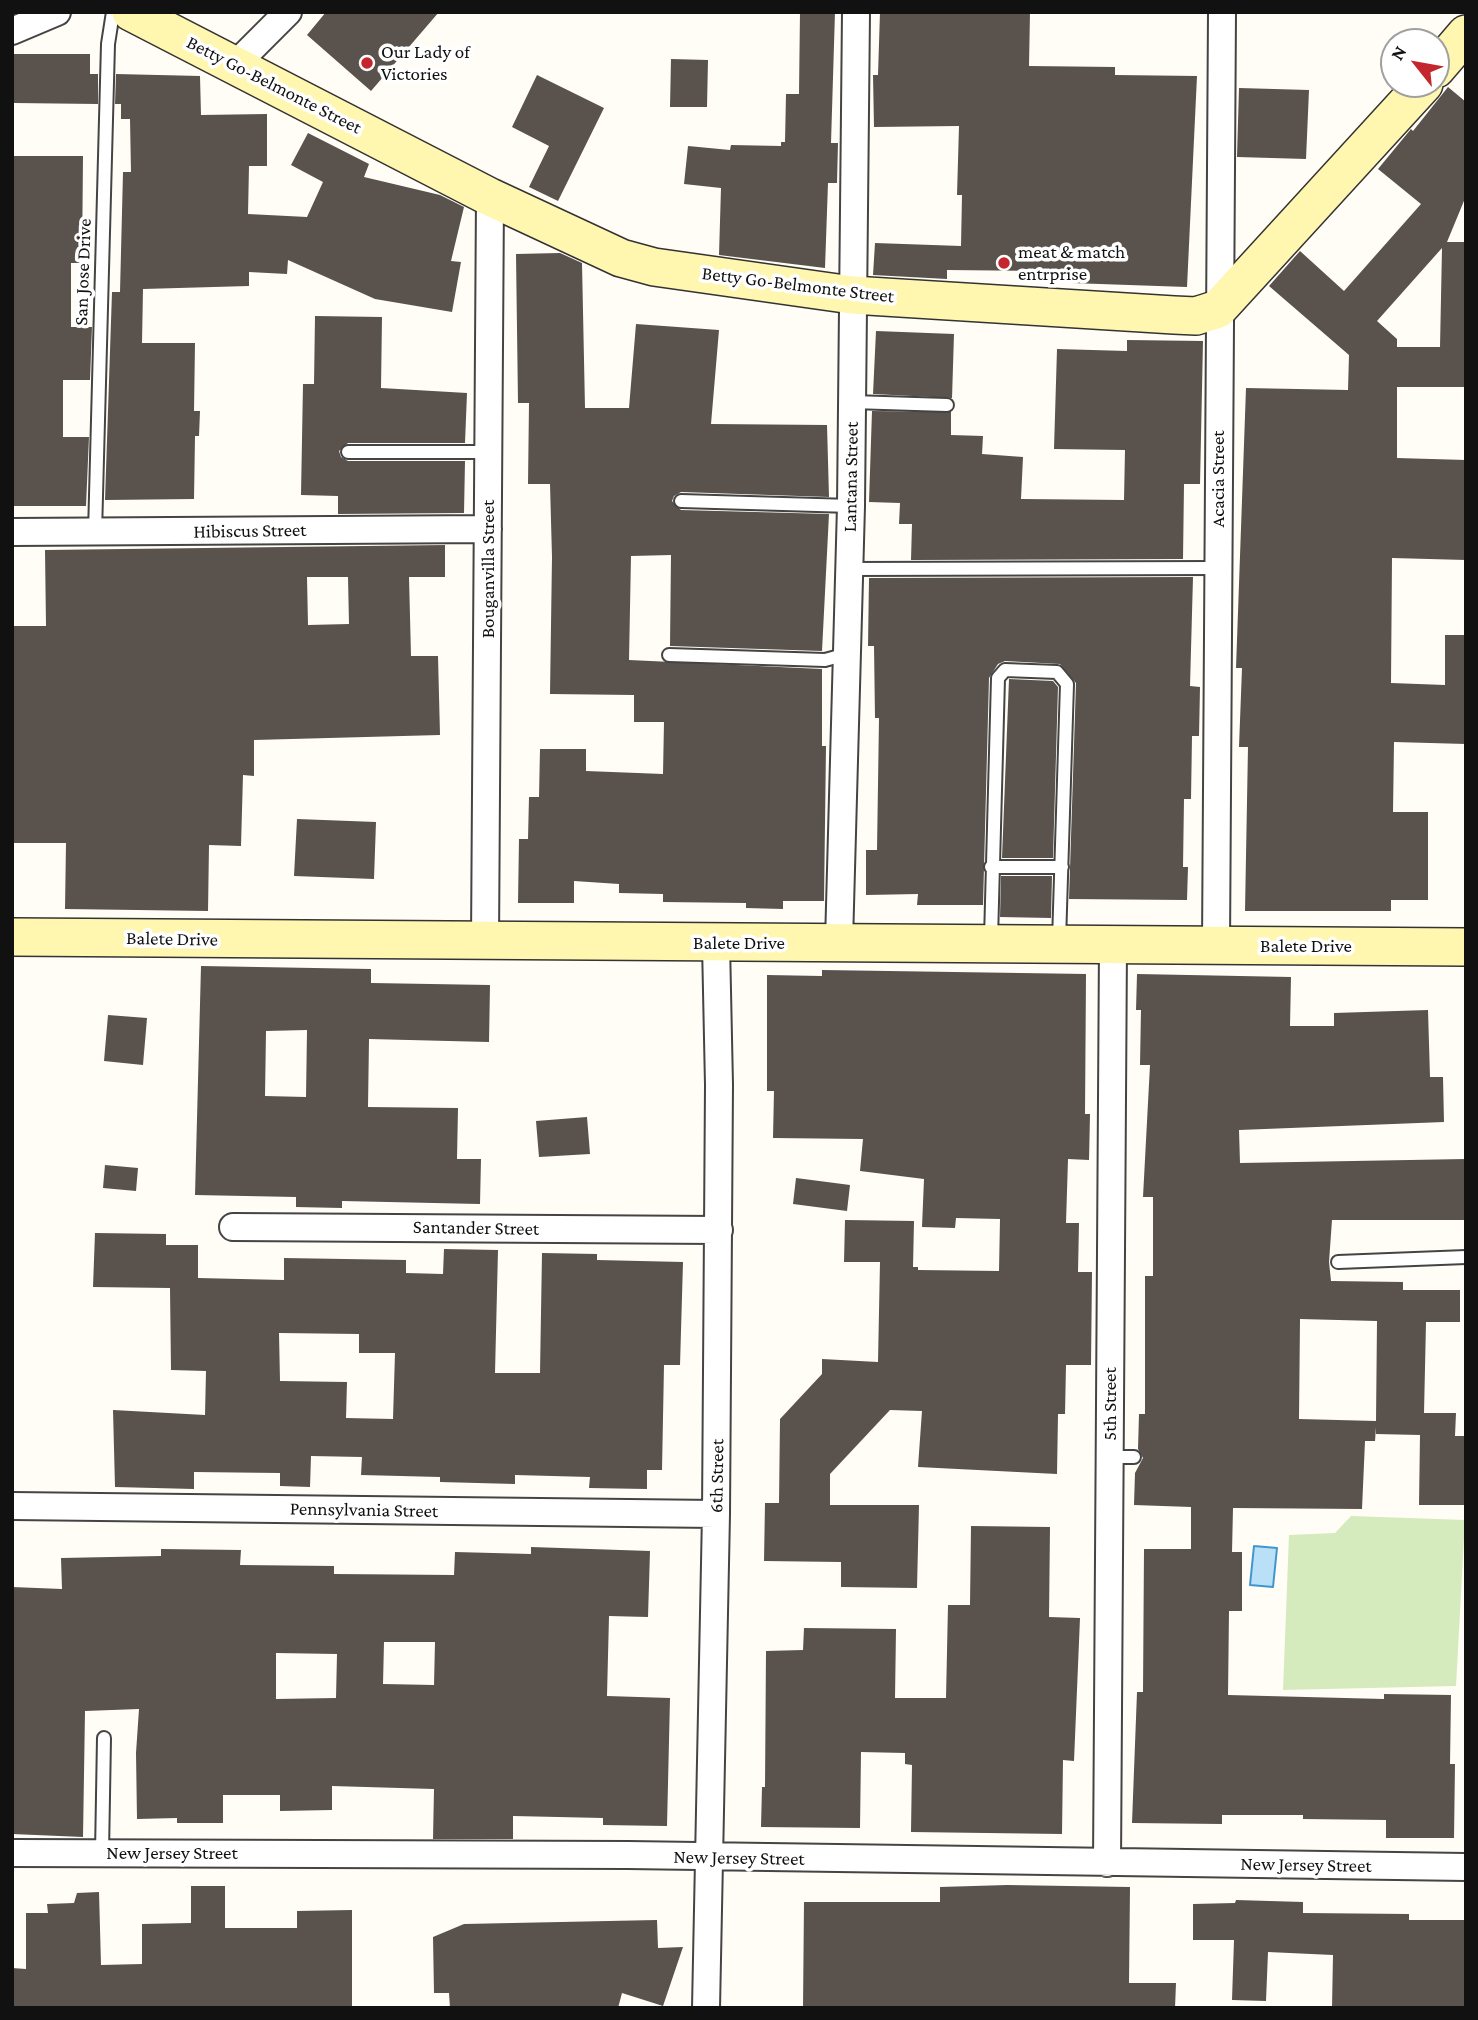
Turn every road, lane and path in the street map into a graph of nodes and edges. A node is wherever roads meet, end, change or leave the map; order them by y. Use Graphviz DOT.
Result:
graph roads {
  1 [pos="57,12"];
  2 [pos="113,12"];
  3 [pos="131,12"];
  4 [pos="288,12"];
  5 [pos="856,12"];
  6 [pos="1222,12"];
  7 [pos="12,30"];
  8 [pos="1466,34"];
  9 [pos="1450,53"];
  10 [pos="236,64"];
  11 [pos="1411,98"];
  12 [pos="490,197"];
  13 [pos="852,295"];
  14 [pos="1218,309"];
  15 [pos="852,402"];
  16 [pos="947,405"];
  17 [pos="348,452"];
  18 [pos="489,452"];
  19 [pos="681,501"];
  20 [pos="851,506"];
  21 [pos="488,529"];
  22 [pos="12,532"];
  23 [pos="94,533"];
  24 [pos="1217,568"];
  25 [pos="850,569"];
  26 [pos="848,654"];
  27 [pos="669,655"];
  28 [pos="991,867"];
  29 [pos="1062,867"];
  30 [pos="12,937"];
  31 [pos="485,941"];
  32 [pos="839,942"];
  33 [pos="991,943"];
  34 [pos="716,944"];
  35 [pos="1059,945"];
  36 [pos="1113,945"];
  37 [pos="1216,946"];
  38 [pos="1466,947"];
  39 [pos="233,1227"];
  40 [pos="719,1230"];
  41 [pos="1466,1257"];
  42 [pos="1338,1262"];
  43 [pos="12,1506"];
  44 [pos="716,1514"];
  45 [pos="104,1738"];
  46 [pos="12,1853"];
  47 [pos="102,1853"];
  48 [pos="708,1858"];
  49 [pos="1107,1863"];
  50 [pos="1466,1867"];
  51 [pos="706,2008"];
  1 -- 7 [label="street"];
  2 -- 23 [label="lane, San Jose Drive"];
  3 -- 10 [label="street, Betty Go-Belmonte Street"];
  4 -- 10 [label="street"];
  5 -- 13 [label="street, Lantana Street"];
  6 -- 14 [label="street, Acacia Street"];
  8 -- 9 [label="street"];
  10 -- 12 [label="street, Betty Go-Belmonte Street"];
  11 -- 14 [label="street"];
  12 -- 13 [label="street, Betty Go-Belmonte Street"];
  12 -- 18 [label="street, Bouganvilla Street"];
  13 -- 14 [label="street, Betty Go-Belmonte Street"];
  13 -- 15 [label="street, Lantana Street"];
  14 -- 24 [label="street, Acacia Street"];
  15 -- 16 [label="lane"];
  15 -- 20 [label="street, Lantana Street"];
  17 -- 18 [label="lane"];
  18 -- 21 [label="street, Bouganvilla Street"];
  19 -- 20 [label="lane"];
  20 -- 25 [label="street, Lantana Street"];
  21 -- 23 [label="street, Hibiscus Street"];
  21 -- 31 [label="street, Bouganvilla Street"];
  22 -- 23 [label="street, Hibiscus Street"];
  24 -- 25 [label="lane"];
  24 -- 37 [label="street, Acacia Street"];
  25 -- 26 [label="street, Lantana Street"];
  26 -- 27 [label="lane"];
  26 -- 32 [label="street, Lantana Street"];
  28 -- 29 [label="lane"];
  28 -- 29 [label="lane"];
  28 -- 33 [label="lane"];
  29 -- 35 [label="lane"];
  30 -- 31 [label="street, Balete Drive"];
  31 -- 34 [label="street, Balete Drive"];
  32 -- 33 [label="street, Balete Drive"];
  32 -- 34 [label="street, Balete Drive"];
  33 -- 35 [label="street, Balete Drive"];
  34 -- 40 [label="street, 6th Street"];
  35 -- 36 [label="street, Balete Drive"];
  36 -- 37 [label="street, Balete Drive"];
  36 -- 49 [label="street, 5th Street"];
  37 -- 38 [label="street, Balete Drive"];
  39 -- 40 [label="street, Santander Street"];
  40 -- 44 [label="street, 6th Street"];
  41 -- 42 [label="lane"];
  43 -- 44 [label="street, Pennsylvania Street"];
  44 -- 48 [label="street, 6th Street"];
  45 -- 47 [label="lane"];
  46 -- 47 [label="street, New Jersey Street"];
  47 -- 48 [label="street, New Jersey Street"];
  48 -- 49 [label="street, New Jersey Street"];
  48 -- 51 [label="street, 6th Street"];
  49 -- 50 [label="street, New Jersey Street"];
}
